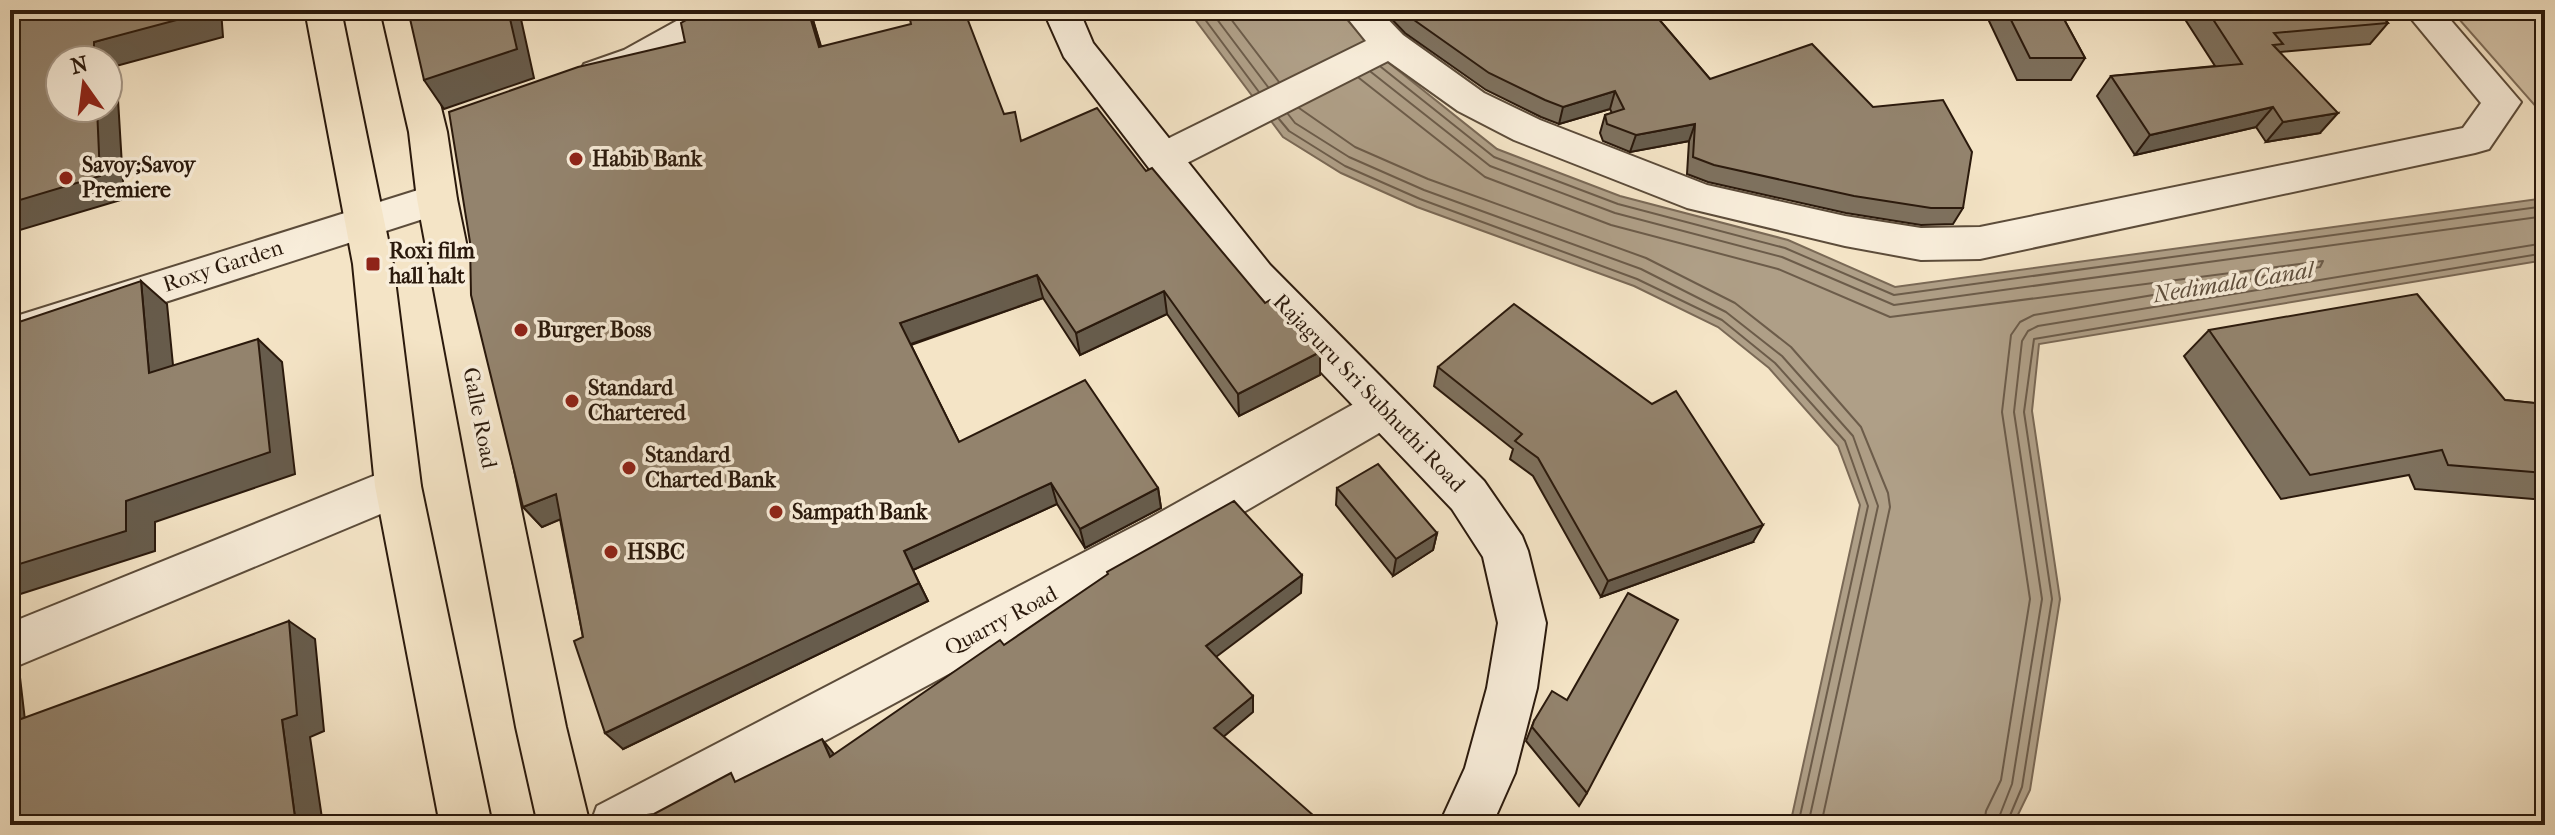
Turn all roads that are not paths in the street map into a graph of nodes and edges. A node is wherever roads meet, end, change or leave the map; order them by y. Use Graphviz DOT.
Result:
graph roads {
  1 [pos="323,10"];
  2 [pos="399,10"];
  3 [pos="748,10"];
  4 [pos="1061,10"];
  5 [pos="1359,10"];
  6 [pos="2422,10"];
  7 [pos="1390,44"];
  8 [pos="562,85"];
  9 [pos="1165,157"];
  10 [pos="437,199"];
  11 [pos="364,220"];
  12 [pos="10,335"];
  13 [pos="1383,409"];
  14 [pos="398,486"];
  15 [pos="10,646"];
  16 [pos="466,825"];
  17 [pos="564,825"];
  18 [pos="616,825"];
  19 [pos="1465,825"];
  1 -- 11 [label="highway"];
  2 -- 10 [label="highway, Galle Road"];
  3 -- 8 [label="street"];
  4 -- 9 [label="street, Rajaguru Sri Subhuthi Road"];
  5 -- 7 [label="street"];
  6 -- 7 [label="street"];
  7 -- 9 [label="street"];
  9 -- 13 [label="street, Rajaguru Sri Subhuthi Road"];
  10 -- 11 [label="street, Roxy Garden"];
  10 -- 17 [label="highway, Galle Road"];
  11 -- 12 [label="street, Roxy Garden"];
  11 -- 14 [label="highway"];
  13 -- 18 [label="street, Quarry Road"];
  13 -- 19 [label="street, Rajaguru Sri Subhuthi Road"];
  14 -- 15 [label="street"];
  14 -- 16 [label="highway"];
}
